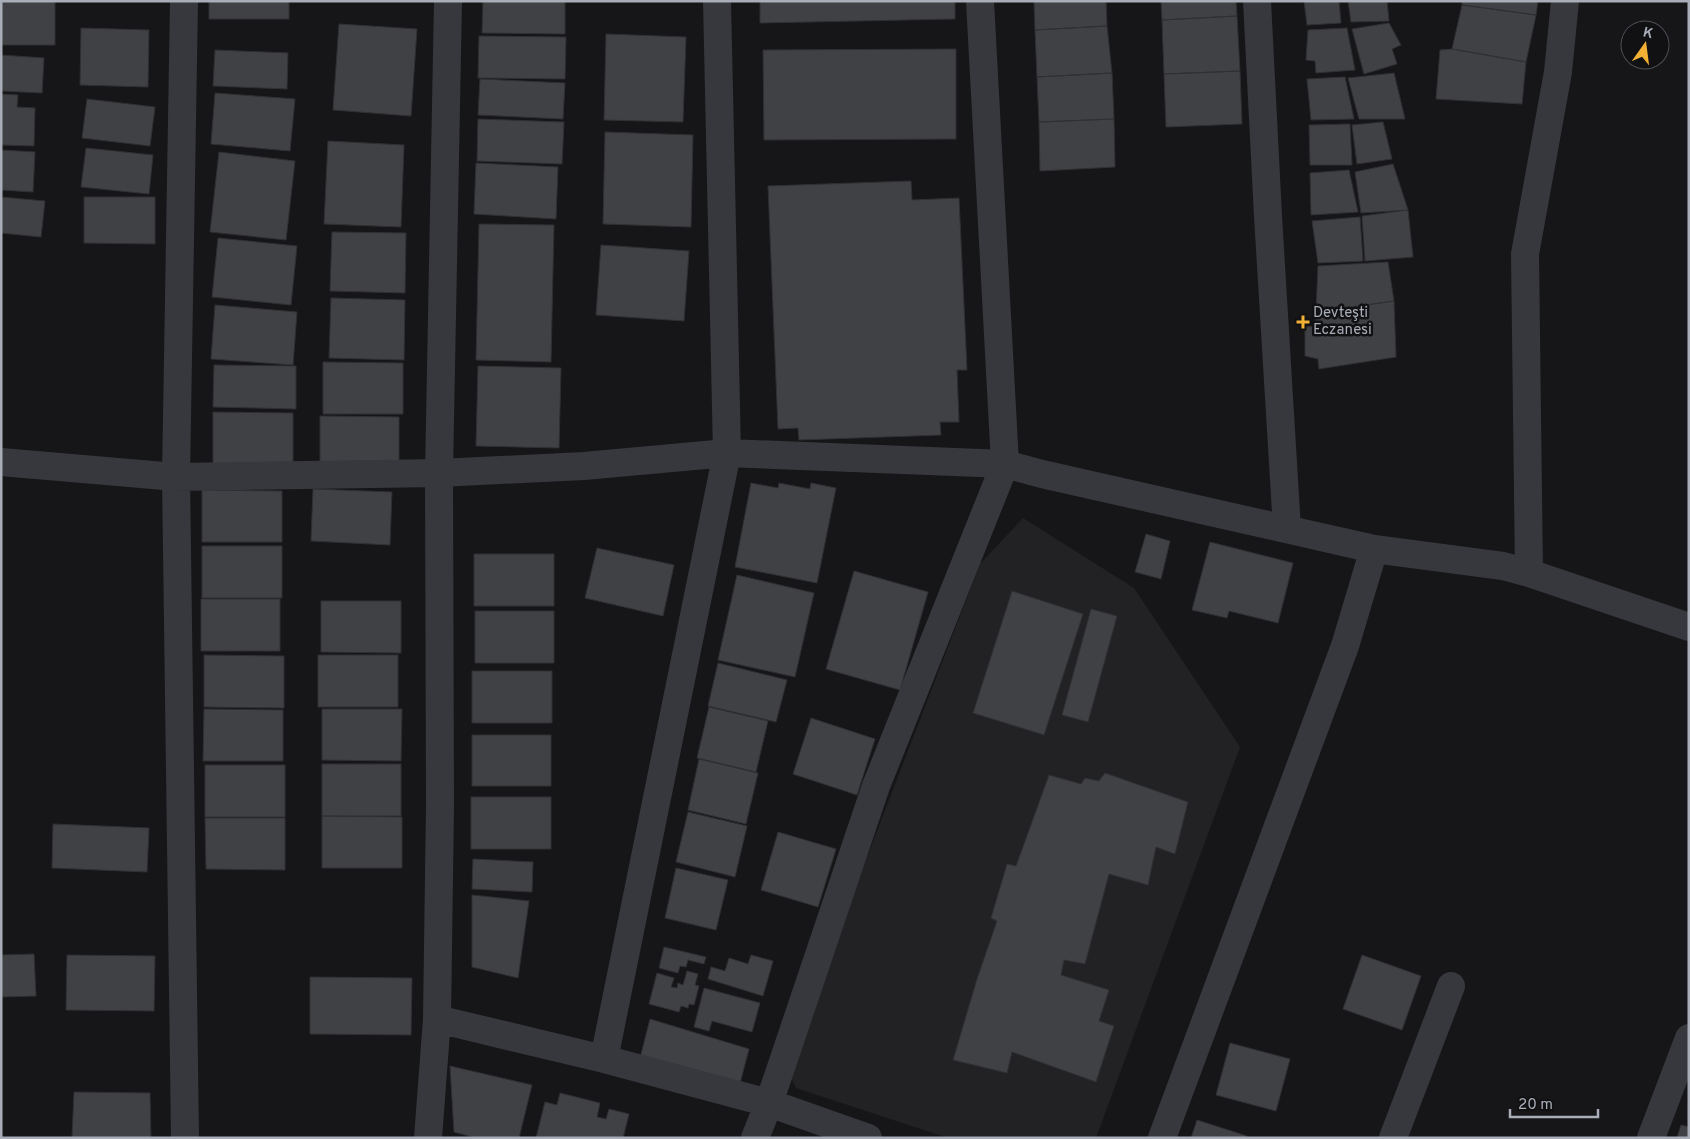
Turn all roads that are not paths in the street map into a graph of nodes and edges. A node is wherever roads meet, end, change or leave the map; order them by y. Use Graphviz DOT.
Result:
graph roads {
  1 [pos="184,1"];
  2 [pos="448,1"];
  3 [pos="717,1"];
  4 [pos="980,1"];
  5 [pos="1257,1"];
  6 [pos="1565,1"];
  7 [pos="727,453"];
  8 [pos="1,462"];
  9 [pos="1005,464"];
  10 [pos="439,473"];
  11 [pos="176,477"];
  12 [pos="1287,528"];
  13 [pos="1374,549"];
  14 [pos="1529,573"];
  15 [pos="1689,627"];
  16 [pos="1451,986"];
  17 [pos="437,1019"];
  18 [pos="1688,1041"];
  19 [pos="604,1059"];
  20 [pos="769,1103"];
  21 [pos="185,1138"];
  22 [pos="428,1138"];
  23 [pos="755,1138"];
  24 [pos="868,1138"];
  25 [pos="1162,1138"];
  26 [pos="1393,1138"];
  27 [pos="1651,1138"];
  1 -- 11 [label="street"];
  2 -- 10 [label="street"];
  3 -- 7 [label="street"];
  4 -- 9 [label="street"];
  5 -- 12 [label="street"];
  6 -- 14 [label="street"];
  7 -- 9 [label="street"];
  7 -- 10 [label="street"];
  7 -- 19 [label="street"];
  8 -- 11 [label="street"];
  9 -- 12 [label="street"];
  9 -- 20 [label="street"];
  10 -- 11 [label="street"];
  10 -- 17 [label="street"];
  11 -- 21 [label="street"];
  12 -- 13 [label="street"];
  13 -- 14 [label="street"];
  13 -- 25 [label="street"];
  14 -- 15 [label="street"];
  16 -- 26 [label="street"];
  17 -- 19 [label="street"];
  17 -- 22 [label="street"];
  18 -- 27 [label="street"];
  19 -- 20 [label="street"];
  20 -- 23 [label="street"];
  20 -- 24 [label="street"];
}
